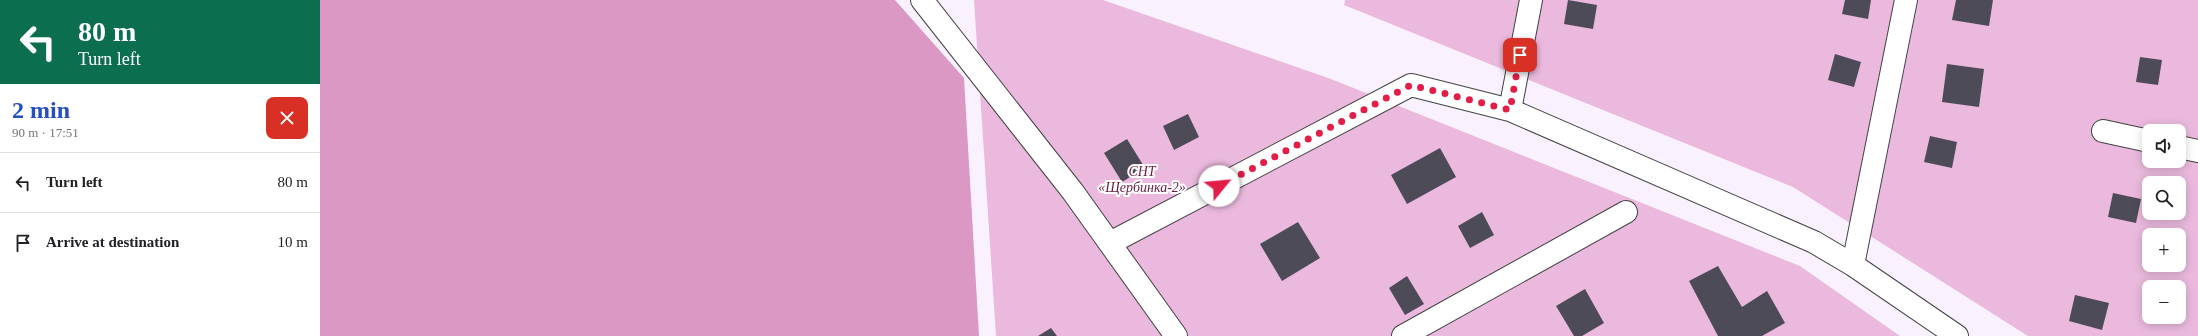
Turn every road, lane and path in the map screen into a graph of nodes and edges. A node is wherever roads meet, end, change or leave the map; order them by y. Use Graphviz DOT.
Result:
graph roads {
  1 [pos="922,0"];
  2 [pos="1531,0"];
  3 [pos="1906,0"];
  4 [pos="1510,110"];
  5 [pos="2103,131"];
  6 [pos="2142,139"];
  7 [pos="2186,148"];
  8 [pos="2198,151"];
  9 [pos="1626,212"];
  10 [pos="1110,243"];
  11 [pos="1853,266"];
  12 [pos="1176,336"];
  13 [pos="1403,336"];
  14 [pos="1957,336"];
  1 -- 10 [label="street"];
  2 -- 4 [label="street"];
  3 -- 11 [label="street"];
  4 -- 10 [label="street"];
  4 -- 11 [label="street"];
  5 -- 6 [label="street"];
  7 -- 8 [label="street"];
  9 -- 13 [label="street"];
  10 -- 12 [label="street"];
  11 -- 14 [label="street"];
}
